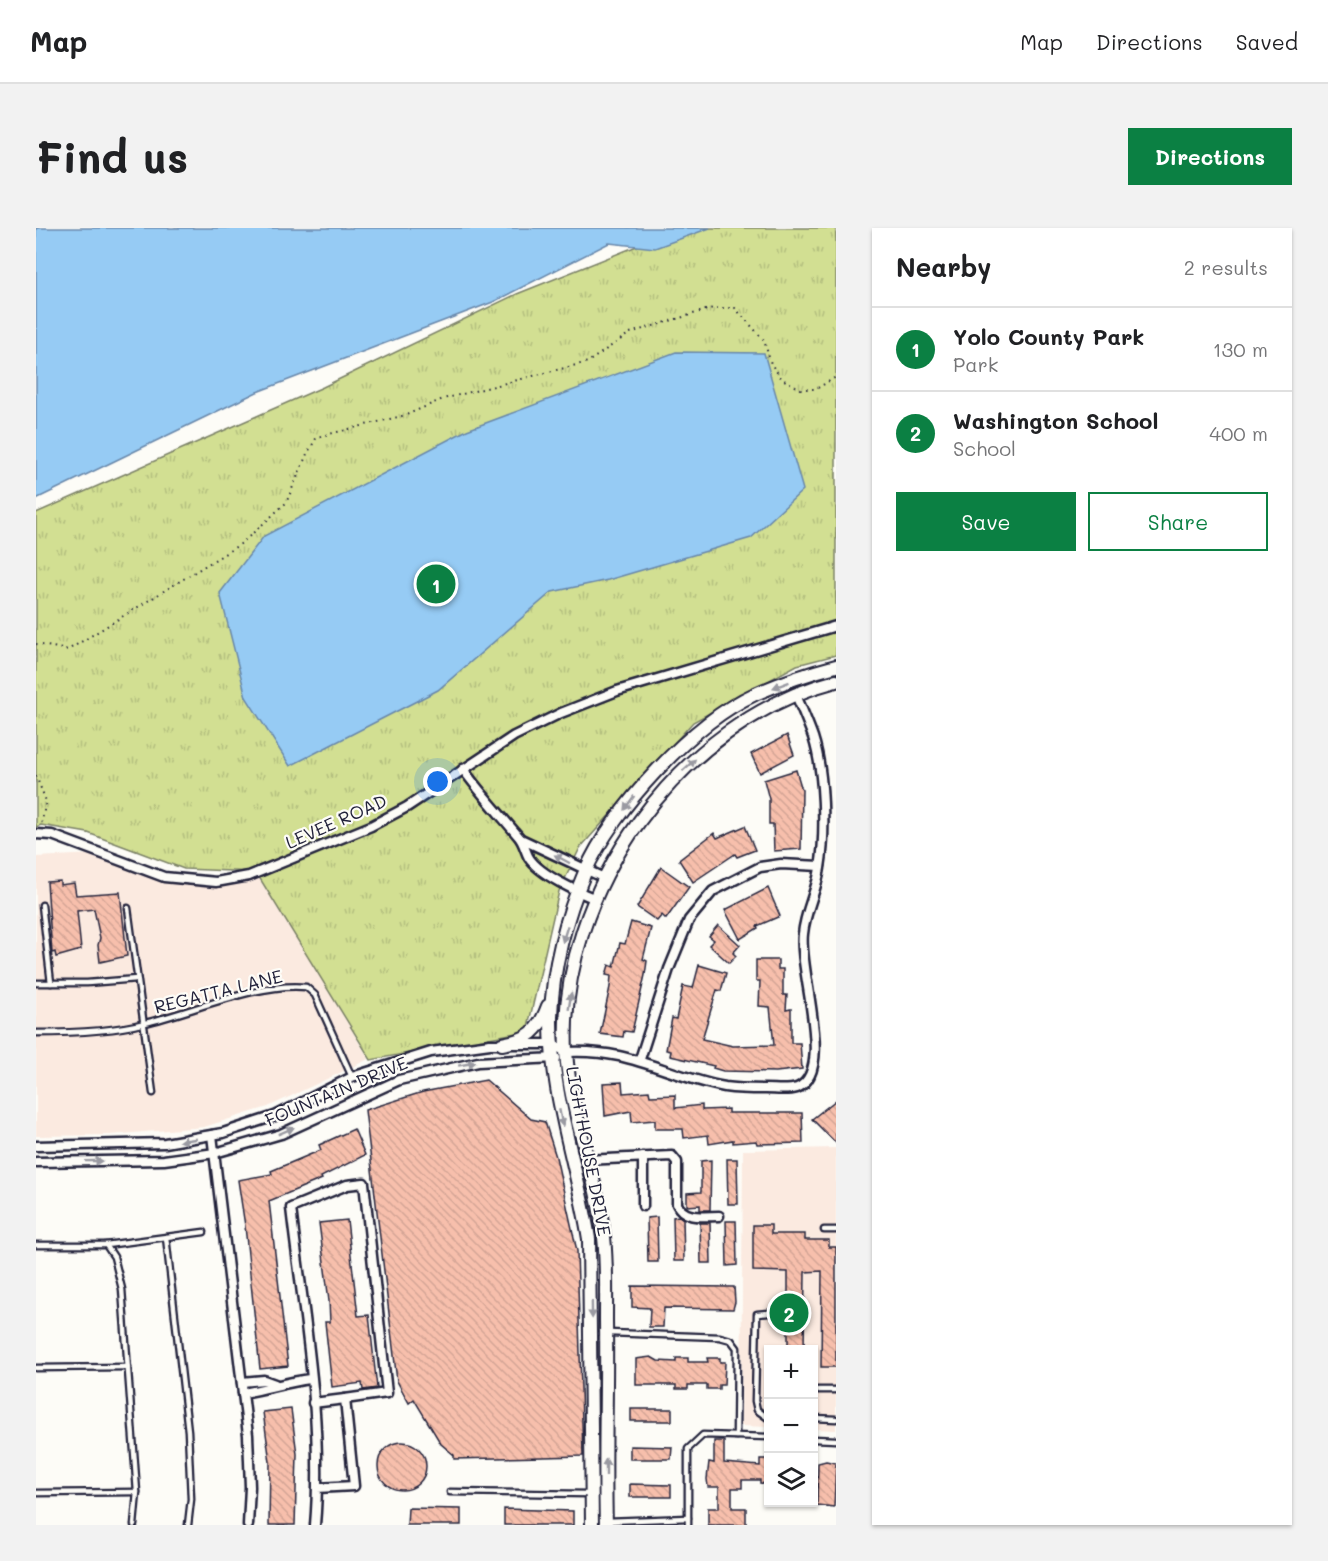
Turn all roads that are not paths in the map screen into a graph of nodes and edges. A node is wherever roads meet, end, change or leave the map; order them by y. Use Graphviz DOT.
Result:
graph roads {
  1 [pos="836,626"];
  2 [pos="836,666"];
  3 [pos="836,681"];
  4 [pos="796,695"];
  5 [pos="463,769"];
  6 [pos="38,834"];
  7 [pos="521,839"];
  8 [pos="820,866"];
  9 [pos="585,871"];
  10 [pos="604,878"];
  11 [pos="578,892"];
  12 [pos="596,899"];
  13 [pos="42,905"];
  14 [pos="128,908"];
  15 [pos="137,978"];
  16 [pos="36,983"];
  17 [pos="51,983"];
  18 [pos="553,994"];
  19 [pos="143,1024"];
  20 [pos="36,1033"];
  21 [pos="502,1044"];
  22 [pos="552,1044"];
  23 [pos="566,1052"];
  24 [pos="640,1059"];
  25 [pos="553,1060"];
  26 [pos="352,1077"];
  27 [pos="153,1093"];
  28 [pos="212,1135"];
  29 [pos="36,1146"];
  30 [pos="215,1154"];
  31 [pos="643,1157"];
  32 [pos="585,1160"];
  33 [pos="36,1162"];
  34 [pos="643,1206"];
  35 [pos="718,1216"];
  36 [pos="824,1230"];
  37 [pos="836,1230"];
  38 [pos="204,1232"];
  39 [pos="166,1237"];
  40 [pos="36,1245"];
  41 [pos="106,1245"];
  42 [pos="782,1312"];
  43 [pos="606,1333"];
  44 [pos="128,1367"];
  45 [pos="36,1368"];
  46 [pos="310,1379"];
  47 [pos="242,1382"];
  48 [pos="275,1384"];
  49 [pos="818,1390"];
  50 [pos="836,1390"];
  51 [pos="243,1393"];
  52 [pos="345,1399"];
  53 [pos="313,1403"];
  54 [pos="764,1415"];
  55 [pos="818,1418"];
  56 [pos="836,1419"];
  57 [pos="736,1436"];
  58 [pos="764,1437"];
  59 [pos="818,1439"];
  60 [pos="836,1440"];
  61 [pos="317,1488"];
  62 [pos="137,1492"];
  63 [pos="450,1492"];
  64 [pos="36,1493"];
  65 [pos="592,1494"];
  66 [pos="688,1518"];
  67 [pos="606,1523"];
  68 [pos="134,1525"];
  69 [pos="189,1525"];
  70 [pos="248,1525"];
  71 [pos="315,1525"];
  72 [pos="592,1525"];
  73 [pos="688,1525"];
  1 -- 5 [label="street, LEVEE ROAD"];
  2 -- 9 [label="street, LIGHTHOUSE DRIVE, one-way"];
  3 -- 4 [label="street, LIGHTHOUSE DRIVE"];
  4 -- 8 [label="street"];
  10 -- 4 [label="street, LIGHTHOUSE DRIVE, one-way"];
  5 -- 6 [label="street, LEVEE ROAD"];
  5 -- 7 [label="street"];
  9 -- 7 [label="street, one-way"];
  7 -- 11 [label="street"];
  8 -- 24 [label="street"];
  8 -- 24 [label="street"];
  9 -- 10 [label="street"];
  9 -- 11 [label="street, LIGHTHOUSE DRIVE"];
  10 -- 12 [label="street, LIGHTHOUSE DRIVE"];
  11 -- 12 [label="street"];
  11 -- 18 [label="street, LIGHTHOUSE DRIVE, one-way"];
  23 -- 12 [label="street, LIGHTHOUSE DRIVE, one-way"];
  13 -- 17 [label="lane"];
  14 -- 15 [label="lane"];
  15 -- 17 [label="lane"];
  15 -- 19 [label="lane"];
  16 -- 17 [label="lane"];
  18 -- 21 [label="street"];
  18 -- 22 [label="street, LIGHTHOUSE DRIVE"];
  19 -- 20 [label="lane, REGATTA LANE"];
  19 -- 26 [label="lane, REGATTA LANE"];
  19 -- 27 [label="lane"];
  21 -- 22 [label="street, FOUNTAIN DRIVE"];
  21 -- 26 [label="street, FOUNTAIN DRIVE"];
  22 -- 23 [label="street, FOUNTAIN DRIVE"];
  22 -- 25 [label="street, LIGHTHOUSE DRIVE"];
  23 -- 24 [label="street"];
  23 -- 25 [label="street"];
  23 -- 32 [label="street, LIGHTHOUSE DRIVE"];
  30 -- 25 [label="street, FOUNTAIN DRIVE, one-way"];
  25 -- 65 [label="street, LIGHTHOUSE DRIVE, one-way"];
  26 -- 28 [label="street, FOUNTAIN DRIVE"];
  28 -- 29 [label="street, FOUNTAIN DRIVE, one-way"];
  28 -- 30 [label="street"];
  33 -- 30 [label="street, FOUNTAIN DRIVE, one-way"];
  30 -- 47 [label="street"];
  31 -- 32 [label="street"];
  31 -- 34 [label="street"];
  31 -- 35 [label="street"];
  32 -- 43 [label="street, LIGHTHOUSE DRIVE"];
  36 -- 37 [label="lane"];
  38 -- 39 [label="lane"];
  39 -- 41 [label="lane"];
  39 -- 69 [label="lane"];
  40 -- 41 [label="lane"];
  41 -- 44 [label="lane"];
  42 -- 54 [label="lane"];
  43 -- 57 [label="lane"];
  67 -- 43 [label="street, LIGHTHOUSE DRIVE, one-way"];
  44 -- 45 [label="lane"];
  44 -- 62 [label="lane"];
  46 -- 48 [label="street"];
  46 -- 52 [label="street"];
  46 -- 53 [label="street"];
  47 -- 48 [label="street"];
  47 -- 51 [label="street"];
  48 -- 51 [label="street"];
  49 -- 50 [label="lane"];
  51 -- 70 [label="street"];
  52 -- 53 [label="street"];
  52 -- 61 [label="street"];
  53 -- 61 [label="street"];
  55 -- 56 [label="lane"];
  57 -- 58 [label="lane"];
  57 -- 66 [label="lane"];
  59 -- 60 [label="lane"];
  61 -- 71 [label="street"];
  62 -- 64 [label="lane"];
  62 -- 68 [label="lane"];
  63 -- 65 [label="lane"];
  65 -- 72 [label="street, LIGHTHOUSE DRIVE"];
  66 -- 67 [label="lane"];
  66 -- 73 [label="lane"];
}
